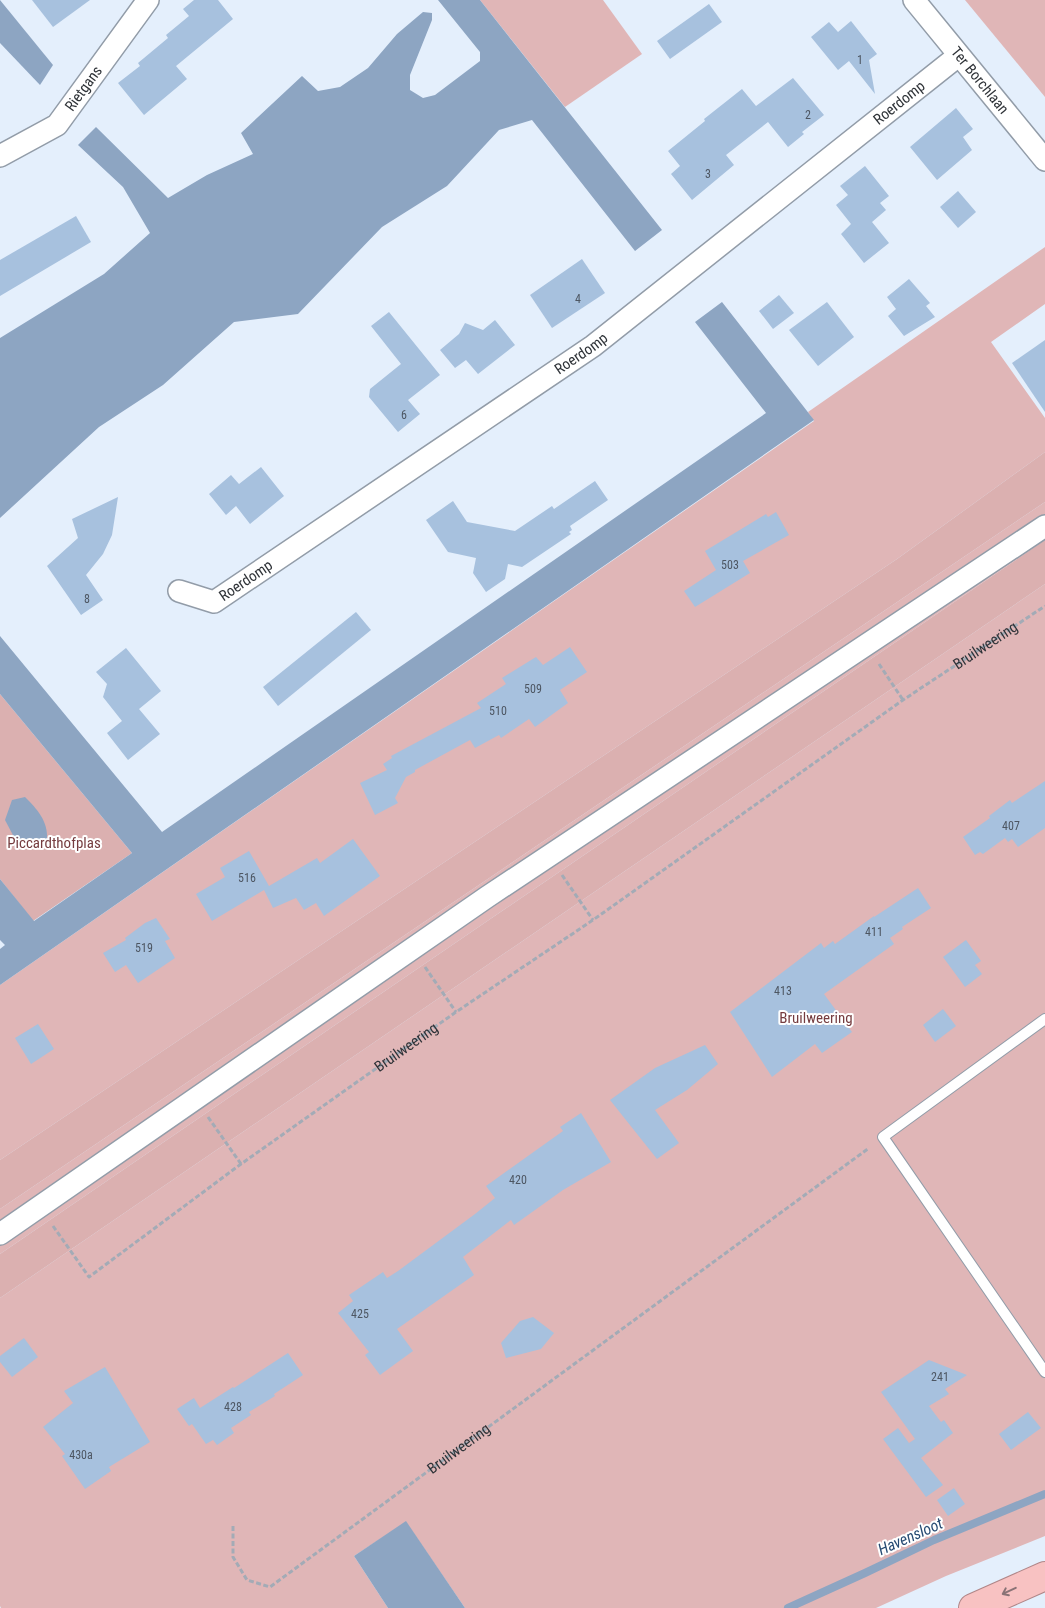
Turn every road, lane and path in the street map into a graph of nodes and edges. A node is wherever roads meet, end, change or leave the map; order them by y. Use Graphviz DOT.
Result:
graph roads {
  1 [pos="148,0"];
  2 [pos="914,0"];
  3 [pos="958,56"];
  4 [pos="0,156"];
  5 [pos="1045,160"];
  6 [pos="1045,526"];
  7 [pos="179,591"];
  8 [pos="1045,606"];
  9 [pos="866,645"];
  10 [pos="903,700"];
  11 [pos="549,856"];
  12 [pos="592,920"];
  13 [pos="413,949"];
  14 [pos="456,1012"];
  15 [pos="1045,1019"];
  16 [pos="196,1099"];
  17 [pos="883,1137"];
  18 [pos="241,1164"];
  19 [pos="39,1207"];
  20 [pos="0,1234"];
  21 [pos="1045,1372"];
  22 [pos="233,1526"];
  23 [pos="1045,1576"];
  24 [pos="973,1608"];
  1 -- 4 [label="street, Rietgans"];
  2 -- 3 [label="street, Ter Borchlaan"];
  3 -- 5 [label="street, Ter Borchlaan"];
  3 -- 7 [label="street, Roerdomp"];
  6 -- 9 [label="street"];
  8 -- 10 [label="path, Bruilweering"];
  9 -- 10 [label="path"];
  9 -- 11 [label="street"];
  10 -- 12 [label="path, Bruilweering"];
  11 -- 12 [label="path"];
  11 -- 13 [label="street"];
  12 -- 14 [label="path, Bruilweering"];
  13 -- 14 [label="path"];
  13 -- 16 [label="street"];
  14 -- 18 [label="path, Bruilweering"];
  15 -- 17 [label="lane"];
  16 -- 18 [label="path"];
  16 -- 19 [label="street"];
  17 -- 21 [label="lane"];
  17 -- 22 [label="path, Bruilweering"];
  18 -- 19 [label="path, Bruilweering"];
  19 -- 20 [label="street"];
  23 -- 24 [label="highway, one-way"];
}
